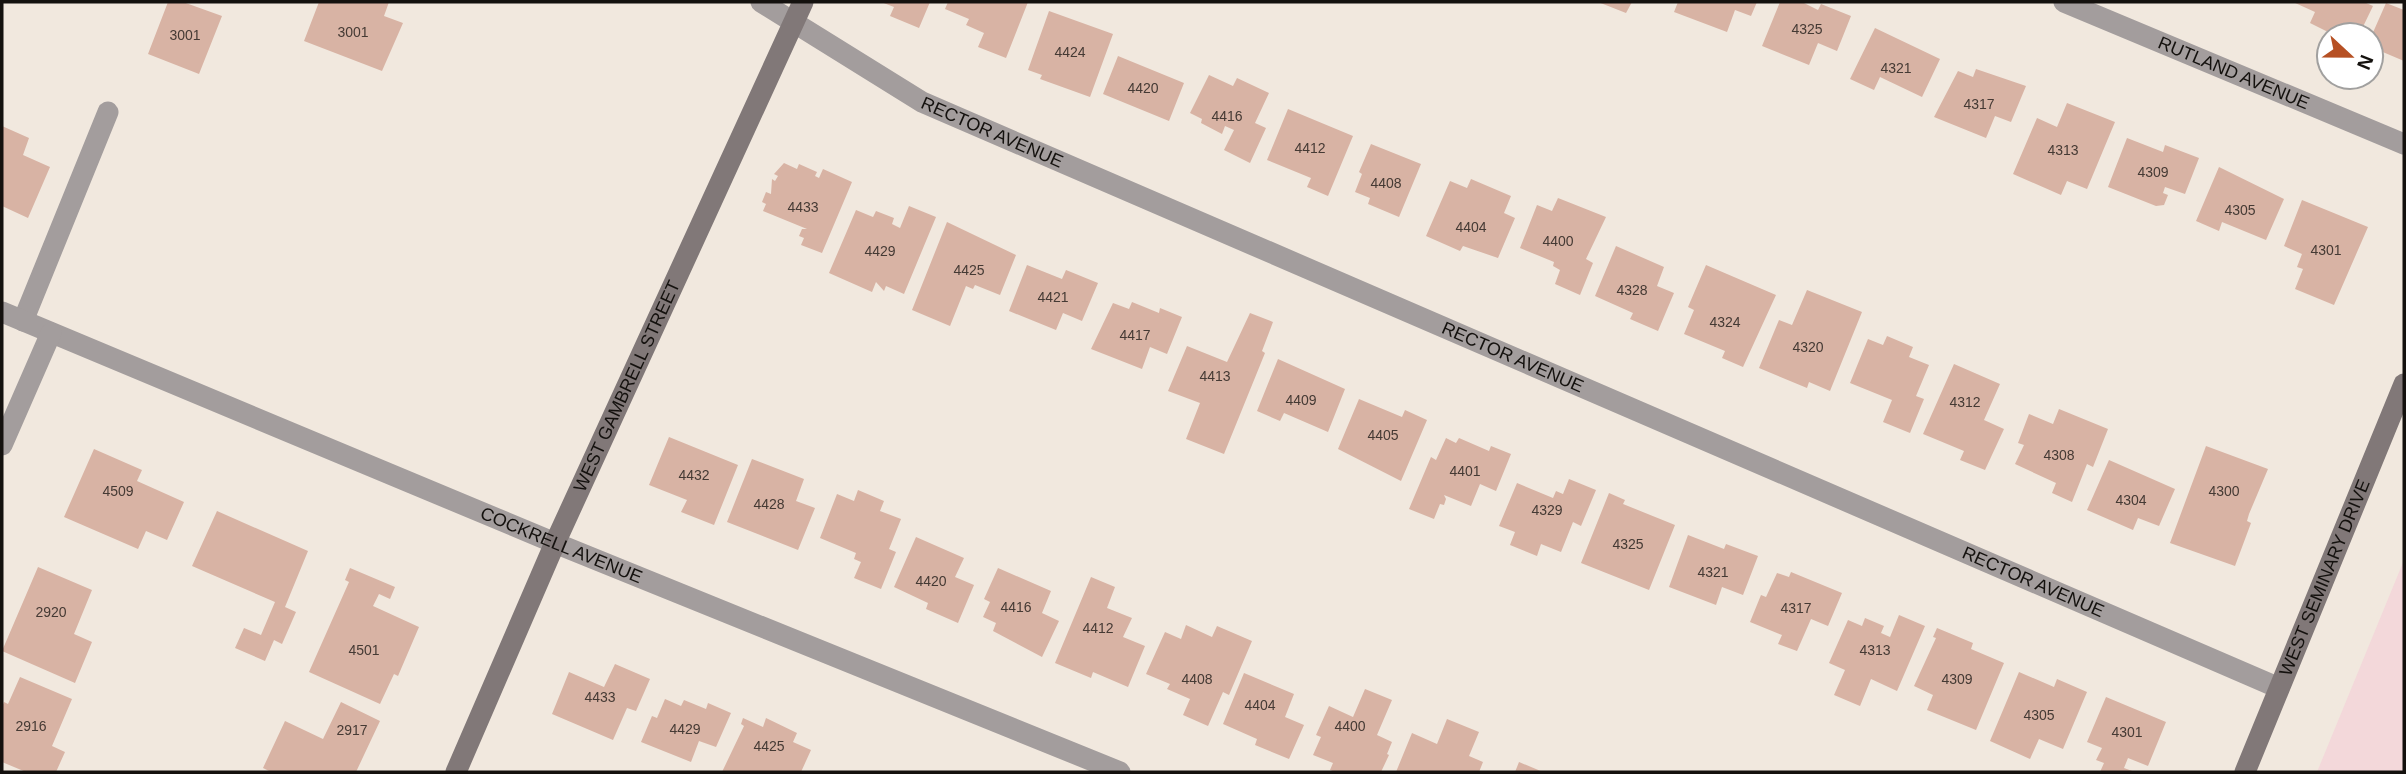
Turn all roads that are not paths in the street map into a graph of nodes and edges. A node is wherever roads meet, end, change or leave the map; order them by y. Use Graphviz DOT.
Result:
graph roads {
  1 [pos="761,2"];
  2 [pos="803,2"];
  3 [pos="2064,2"];
  4 [pos="794,23"];
  5 [pos="108,112"];
  6 [pos="2404,144"];
  7 [pos="2,312"];
  8 [pos="23,321"];
  9 [pos="51,333"];
  10 [pos="2404,384"];
  11 [pos="2,445"];
  12 [pos="555,542"];
  13 [pos="2279,688"];
  14 [pos="456,772"];
  15 [pos="1121,772"];
  16 [pos="2245,772"];
  1 -- 4 [label="street, RECTOR AVENUE"];
  2 -- 4 [label="street, WEST GAMBRELL STREET"];
  3 -- 6 [label="street, RUTLAND AVENUE"];
  4 -- 12 [label="street, WEST GAMBRELL STREET"];
  4 -- 13 [label="street, RECTOR AVENUE"];
  5 -- 8 [label="street"];
  7 -- 8 [label="street, COCKRELL AVENUE"];
  8 -- 9 [label="street, COCKRELL AVENUE"];
  9 -- 11 [label="street"];
  9 -- 12 [label="street, COCKRELL AVENUE"];
  10 -- 13 [label="street, WEST SEMINARY DRIVE"];
  12 -- 14 [label="street, WEST GAMBRELL STREET"];
  12 -- 15 [label="street, COCKRELL AVENUE"];
  13 -- 16 [label="street, WEST SEMINARY DRIVE"];
}
